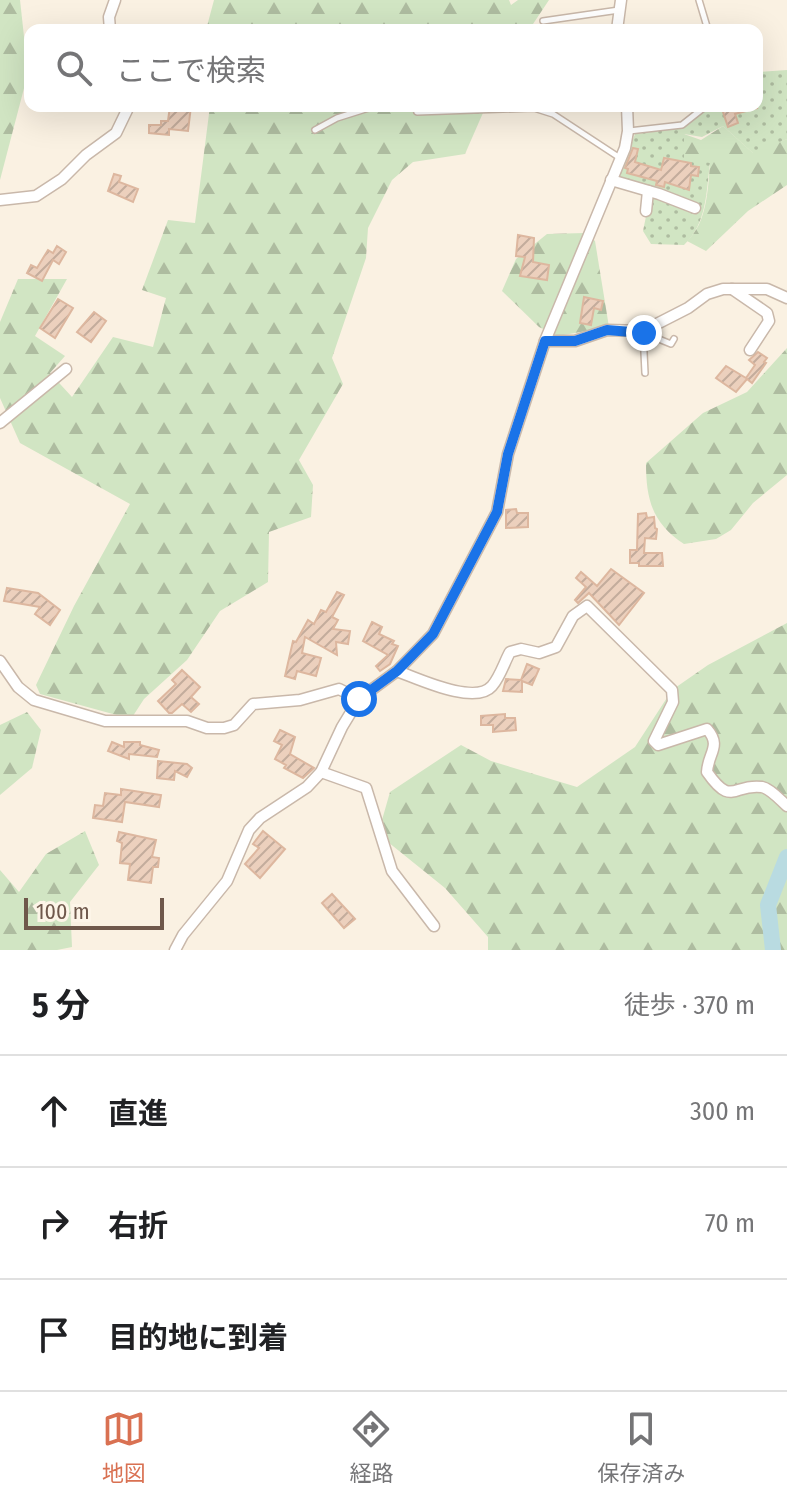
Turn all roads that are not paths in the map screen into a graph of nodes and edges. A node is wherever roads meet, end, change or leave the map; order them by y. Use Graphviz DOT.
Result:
graph roads {
  1 [pos="115,0"];
  2 [pos="699,0"];
  3 [pos="620,5"];
  4 [pos="543,21"];
  5 [pos="110,24"];
  6 [pos="706,24"];
  7 [pos="126,112"];
  8 [pos="356,112"];
  9 [pos="548,112"];
  10 [pos="627,112"];
  11 [pos="698,112"];
  12 [pos="315,130"];
  13 [pos="628,131"];
  14 [pos="620,158"];
  15 [pos="611,180"];
  16 [pos="648,191"];
  17 [pos="0,200"];
  18 [pos="695,208"];
  19 [pos="646,211"];
  20 [pos="732,289"];
  21 [pos="787,298"];
  22 [pos="644,332"];
  23 [pos="674,339"];
  24 [pos="545,341"];
  25 [pos="750,350"];
  26 [pos="66,369"];
  27 [pos="645,373"];
  28 [pos="0,423"];
  29 [pos="0,661"];
  30 [pos="397,671"];
  31 [pos="359,699"];
  32 [pos="321,772"];
  33 [pos="787,806"];
  34 [pos="434,926"];
  35 [pos="175,950"];
  1 -- 5 [label="street"];
  2 -- 6 [label="lane"];
  3 -- 4 [label="lane"];
  7 -- 17 [label="street"];
  8 -- 12 [label="lane"];
  9 -- 14 [label="lane"];
  10 -- 13 [label="street"];
  11 -- 13 [label="lane"];
  13 -- 14 [label="street"];
  14 -- 15 [label="street"];
  15 -- 16 [label="street"];
  15 -- 24 [label="street"];
  16 -- 18 [label="street"];
  16 -- 19 [label="street"];
  20 -- 21 [label="street"];
  20 -- 22 [label="street"];
  20 -- 25 [label="street"];
  22 -- 23 [label="lane"];
  22 -- 24 [label="street"];
  22 -- 27 [label="lane"];
  24 -- 30 [label="street"];
  26 -- 28 [label="street"];
  29 -- 31 [label="street"];
  30 -- 31 [label="street"];
  30 -- 33 [label="street"];
  31 -- 32 [label="street"];
  32 -- 34 [label="street"];
  32 -- 35 [label="street"];
}
